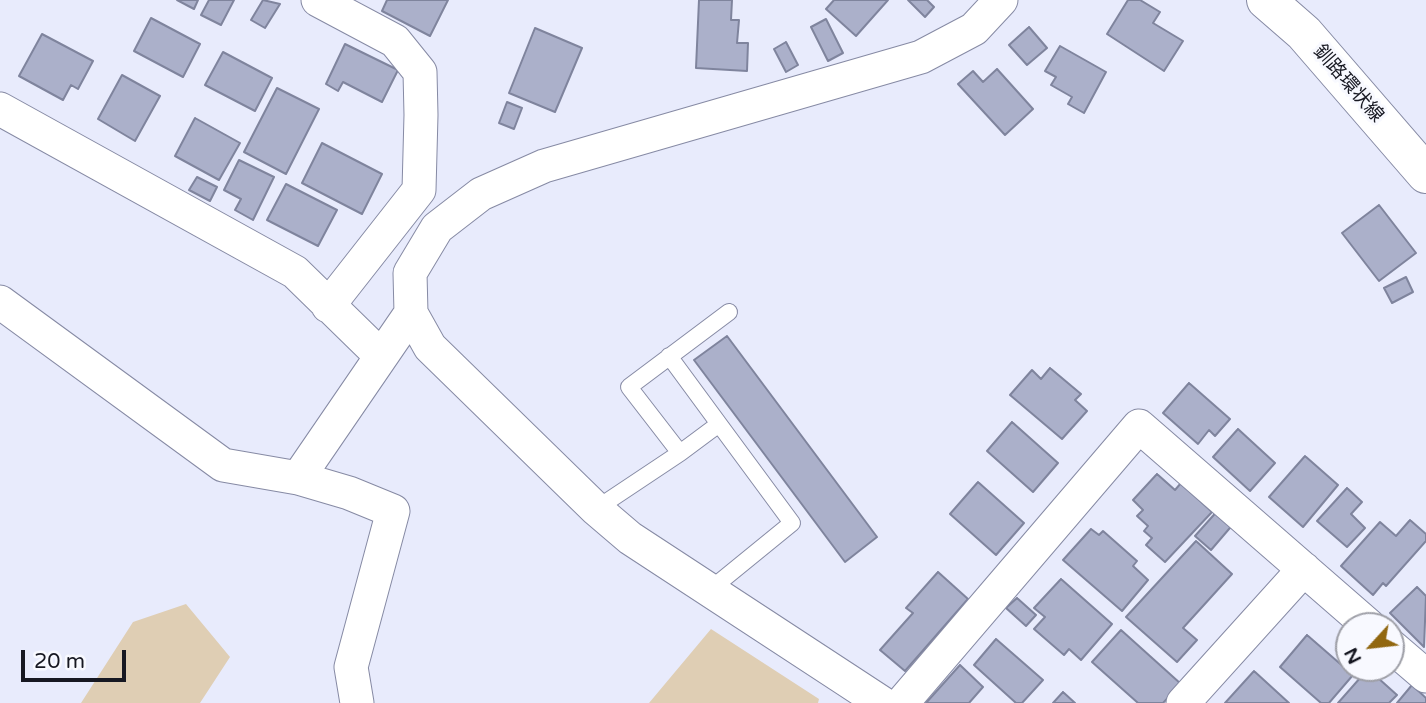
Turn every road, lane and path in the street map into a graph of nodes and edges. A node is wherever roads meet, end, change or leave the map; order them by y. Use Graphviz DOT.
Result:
graph roads {
  1 [pos="318,0"];
  2 [pos="1001,0"];
  3 [pos="1265,0"];
  4 [pos="0,109"];
  5 [pos="1426,174"];
  6 [pos="0,302"];
  7 [pos="328,306"];
  8 [pos="729,312"];
  9 [pos="411,313"];
  10 [pos="381,356"];
  11 [pos="669,356"];
  12 [pos="719,424"];
  13 [pos="680,453"];
  14 [pos="298,478"];
  15 [pos="596,509"];
  16 [pos="1304,569"];
  17 [pos="711,589"];
  18 [pos="1353,612"];
  19 [pos="1405,658"];
  20 [pos="1426,676"];
  21 [pos="357,703"];
  22 [pos="882,703"];
  23 [pos="901,703"];
  24 [pos="1183,703"];
  1 -- 7 [label="street"];
  2 -- 9 [label="street"];
  3 -- 5 [label="main road, 釧路環状線"];
  4 -- 7 [label="street"];
  6 -- 14 [label="street"];
  7 -- 10 [label="street"];
  8 -- 11 [label="lane"];
  9 -- 10 [label="street"];
  9 -- 15 [label="street"];
  10 -- 14 [label="street"];
  11 -- 12 [label="lane"];
  11 -- 13 [label="lane"];
  12 -- 13 [label="lane"];
  12 -- 17 [label="lane"];
  13 -- 15 [label="lane"];
  14 -- 21 [label="street"];
  15 -- 17 [label="street"];
  16 -- 18 [label="street"];
  16 -- 23 [label="street"];
  16 -- 24 [label="street"];
  17 -- 22 [label="street"];
  19 -- 20 [label="street"];
}
